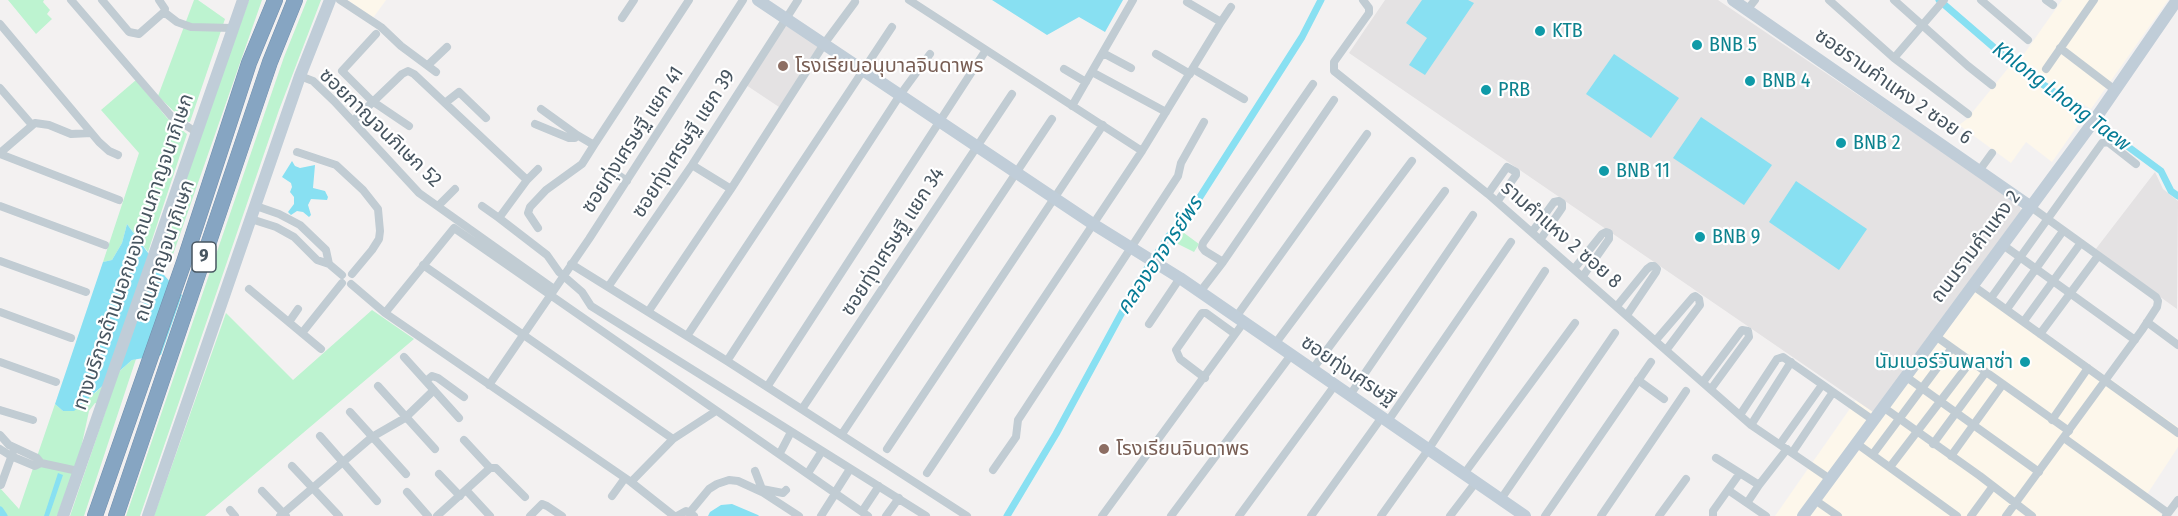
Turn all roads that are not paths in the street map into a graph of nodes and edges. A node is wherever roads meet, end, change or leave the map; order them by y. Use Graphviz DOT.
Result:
graph roads {
  1 [pos="71,0"];
  2 [pos="102,0"];
  3 [pos="159,0"];
  4 [pos="243,0"];
  5 [pos="275,0"];
  6 [pos="295,0"];
  7 [pos="330,0"];
  8 [pos="340,0"];
  9 [pos="634,0"];
  10 [pos="689,0"];
  11 [pos="743,0"];
  12 [pos="758,0"];
  13 [pos="798,0"];
  14 [pos="909,0"];
  15 [pos="1133,0"];
  16 [pos="1363,0"];
  17 [pos="1733,0"];
  18 [pos="1829,0"];
  19 [pos="1894,0"];
  20 [pos="1944,0"];
  21 [pos="1981,0"];
  22 [pos="2094,0"];
  23 [pos="2177,0"];
  24 [pos="855,2"];
  25 [pos="1187,2"];
  26 [pos="1751,5"];
  27 [pos="1231,7"];
  28 [pos="164,12"];
  29 [pos="622,18"];
  30 [pos="786,19"];
  31 [pos="1221,22"];
  32 [pos="0,24"];
  33 [pos="1922,25"];
  34 [pos="892,27"];
  35 [pos="232,28"];
  36 [pos="376,34"];
  37 [pos="2028,40"];
  38 [pos="824,44"];
  39 [pos="447,47"];
  40 [pos="2060,48"];
  41 [pos="987,50"];
  42 [pos="1103,53"];
  43 [pos="930,54"];
  44 [pos="1156,54"];
  45 [pos="1894,58"];
  46 [pos="428,65"];
  47 [pos="862,69"];
  48 [pos="1064,69"];
  49 [pos="1131,69"];
  50 [pos="2046,69"];
  51 [pos="1192,71"];
  52 [pos="436,72"];
  53 [pos="1092,72"];
  54 [pos="300,76"];
  55 [pos="1086,82"];
  56 [pos="1313,84"];
  57 [pos="1992,85"];
  58 [pos="0,88"];
  59 [pos="2115,90"];
  60 [pos="1012,94"];
  61 [pos="900,95"];
  62 [pos="1244,99"];
  63 [pos="1334,100"];
  64 [pos="372,101"];
  65 [pos="445,103"];
  66 [pos="1072,105"];
  67 [pos="541,109"];
  68 [pos="1166,112"];
  69 [pos="1968,114"];
  70 [pos="486,118"];
  71 [pos="1052,119"];
  72 [pos="353,121"];
  73 [pos="939,121"];
  74 [pos="1203,122"];
  75 [pos="535,124"];
  76 [pos="32,125"];
  77 [pos="1103,125"];
  78 [pos="409,126"];
  79 [pos="196,132"];
  80 [pos="91,133"];
  81 [pos="1367,134"];
  82 [pos="577,135"];
  83 [pos="594,145"];
  84 [pos="976,146"];
  85 [pos="1142,151"];
  86 [pos="297,152"];
  87 [pos="1992,153"];
  88 [pos="0,154"];
  89 [pos="118,155"];
  90 [pos="1412,161"];
  91 [pos="2136,164"];
  92 [pos="692,165"];
  93 [pos="538,169"];
  94 [pos="1979,171"];
  95 [pos="614,172"];
  96 [pos="1016,172"];
  97 [pos="527,180"];
  98 [pos="627,181"];
  99 [pos="455,189"];
  100 [pos="731,189"];
  101 [pos="1445,191"];
  102 [pos="1488,194"];
  103 [pos="1056,199"];
  104 [pos="119,200"];
  105 [pos="1497,202"];
  106 [pos="0,206"];
  107 [pos="438,206"];
  108 [pos="482,206"];
  109 [pos="256,207"];
  110 [pos="2031,207"];
  111 [pos="1473,214"];
  112 [pos="499,218"];
  113 [pos="2047,218"];
  114 [pos="251,219"];
  115 [pos="1093,224"];
  116 [pos="538,228"];
  117 [pos="2063,231"];
  118 [pos="1532,232"];
  119 [pos="1540,240"];
  120 [pos="1511,242"];
  121 [pos="2080,244"];
  122 [pos="105,245"];
  123 [pos="2003,245"];
  124 [pos="1130,248"];
  125 [pos="2098,256"];
  126 [pos="2019,258"];
  127 [pos="0,261"];
  128 [pos="1223,262"];
  129 [pos="329,264"];
  130 [pos="571,264"];
  131 [pos="423,265"];
  132 [pos="1574,269"];
  133 [pos="2036,269"];
  134 [pos="1545,272"];
  135 [pos="564,276"];
  136 [pos="1583,276"];
  137 [pos="1180,278"];
  138 [pos="345,280"];
  139 [pos="2052,281"];
  140 [pos="1972,285"];
  141 [pos="608,287"];
  142 [pos="249,289"];
  143 [pos="87,292"];
  144 [pos="552,292"];
  145 [pos="1200,292"];
  146 [pos="2071,293"];
  147 [pos="1991,298"];
  148 [pos="1617,306"];
  149 [pos="298,309"];
  150 [pos="2007,309"];
  151 [pos="0,312"];
  152 [pos="648,312"];
  153 [pos="385,313"];
  154 [pos="1627,315"];
  155 [pos="1240,320"];
  156 [pos="2024,321"];
  157 [pos="289,322"];
  158 [pos="2147,322"];
  159 [pos="1575,323"];
  160 [pos="1149,324"];
  161 [pos="302,333"];
  162 [pos="1615,333"];
  163 [pos="1235,334"];
  164 [pos="2040,334"];
  165 [pos="525,335"];
  166 [pos="687,336"];
  167 [pos="1934,336"];
  168 [pos="71,338"];
  169 [pos="1656,340"];
  170 [pos="2135,340"];
  171 [pos="1275,344"];
  172 [pos="2178,345"];
  173 [pos="1952,348"];
  174 [pos="321,349"];
  175 [pos="1667,349"];
  176 [pos="1291,355"];
  177 [pos="404,357"];
  178 [pos="727,361"];
  179 [pos="1971,361"];
  180 [pos="0,362"];
  181 [pos="1651,362"];
  182 [pos="1791,362"];
  183 [pos="2088,368"];
  184 [pos="1312,370"];
  185 [pos="1986,372"];
  186 [pos="1905,376"];
  187 [pos="1205,378"];
  188 [pos="426,381"];
  189 [pos="1638,381"];
  190 [pos="2105,381"];
  191 [pos="56,382"];
  192 [pos="1703,382"];
  193 [pos="2003,384"];
  194 [pos="489,385"];
  195 [pos="1335,385"];
  196 [pos="1822,385"];
  197 [pos="378,386"];
  198 [pos="767,387"];
  199 [pos="1711,389"];
  200 [pos="1923,389"];
  201 [pos="434,390"];
  202 [pos="1686,391"];
  203 [pos="1833,392"];
  204 [pos="1350,395"];
  205 [pos="1664,399"];
  206 [pos="1940,401"];
  207 [pos="1883,407"];
  208 [pos="802,409"];
  209 [pos="0,410"];
  210 [pos="716,411"];
  211 [pos="350,412"];
  212 [pos="1956,413"];
  213 [pos="1740,415"];
  214 [pos="405,418"];
  215 [pos="1385,419"];
  216 [pos="1900,419"];
  217 [pos="33,420"];
  218 [pos="1873,420"];
  219 [pos="2052,420"];
  220 [pos="1751,424"];
  221 [pos="1972,425"];
  222 [pos="791,432"];
  223 [pos="1917,432"];
  224 [pos="2178,433"];
  225 [pos="842,434"];
  226 [pos="2066,434"];
  227 [pos="0,435"];
  228 [pos="320,436"];
  229 [pos="372,437"];
  230 [pos="673,439"];
  231 [pos="464,440"];
  232 [pos="1857,443"];
  233 [pos="1933,444"];
  234 [pos="1786,448"];
  235 [pos="0,449"];
  236 [pos="435,449"];
  237 [pos="887,449"];
  238 [pos="1428,450"];
  239 [pos="822,451"];
  240 [pos="12,452"];
  241 [pos="780,453"];
  242 [pos="1873,454"];
  243 [pos="1951,456"];
  244 [pos="1716,459"];
  245 [pos="341,463"];
  246 [pos="292,466"];
  247 [pos="1890,467"];
  248 [pos="493,468"];
  249 [pos="850,469"];
  250 [pos="993,470"];
  251 [pos="78,471"];
  252 [pos="755,471"];
  253 [pos="2039,472"];
  254 [pos="808,473"];
  255 [pos="927,473"];
  256 [pos="1740,473"];
  257 [pos="406,474"];
  258 [pos="439,474"];
  259 [pos="1464,474"];
  260 [pos="1686,479"];
  261 [pos="1830,479"];
  262 [pos="628,480"];
  263 [pos="1476,482"];
  264 [pos="1,485"];
  265 [pos="1759,485"];
  266 [pos="879,486"];
  267 [pos="1993,486"];
  268 [pos="312,488"];
  269 [pos="760,489"];
  270 [pos="786,490"];
  271 [pos="1728,490"];
  272 [pos="262,491"];
  273 [pos="406,492"];
  274 [pos="463,493"];
  275 [pos="836,493"];
  276 [pos="612,496"];
  277 [pos="525,497"];
  278 [pos="899,498"];
  279 [pos="1501,499"];
  280 [pos="1815,500"];
  281 [pos="2178,500"];
  282 [pos="377,501"];
  283 [pos="1747,503"];
  284 [pos="2015,504"];
  285 [pos="1315,511"];
  286 [pos="866,513"];
  287 [pos="692,514"];
  288 [pos="283,515"];
  289 [pos="1522,515"];
  290 [pos="2167,515"];
  291 [pos="63,516"];
  292 [pos="95,516"];
  293 [pos="116,516"];
  294 [pos="148,516"];
  295 [pos="339,516"];
  296 [pos="428,516"];
  297 [pos="438,516"];
  298 [pos="490,516"];
  299 [pos="530,516"];
  300 [pos="562,516"];
  301 [pos="675,516"];
  302 [pos="799,516"];
  303 [pos="821,516"];
  304 [pos="886,516"];
  305 [pos="926,516"];
  306 [pos="967,516"];
  307 [pos="1102,516"];
  308 [pos="1171,516"];
  309 [pos="1239,516"];
  310 [pos="1381,516"];
  311 [pos="1450,516"];
  312 [pos="1545,516"];
  313 [pos="1601,516"];
  314 [pos="1659,516"];
  315 [pos="1713,516"];
  316 [pos="1766,516"];
  317 [pos="1803,516"];
  318 [pos="1838,516"];
  319 [pos="1957,516"];
  320 [pos="1971,516"];
  321 [pos="2006,516"];
  322 [pos="2032,516"];
  1 -- 79 [label="street"];
  2 -- 28 [label="street"];
  3 -- 28 [label="street"];
  4 -- 35 [label="main road, ทางบริการด้านนอกของถนนกาญจนาภิเษก"];
  5 -- 292 [label="highway, ถนนกาญจนาภิเษก / 9"];
  6 -- 293 [label="highway, ถนนกาญจนาภิเษก / 9"];
  7 -- 54 [label="main road"];
  8 -- 46 [label="street"];
  9 -- 29 [label="street"];
  10 -- 83 [label="street"];
  11 -- 98 [label="street, ซอยทุ่งเศรษฐี แยก 41"];
  12 -- 30 [label="main road, ซอยทุ่งเศรษฐี"];
  13 -- 30 [label="street, ซอยทุ่งเศรษฐี แยก 39"];
  14 -- 41 [label="street"];
  15 -- 42 [label="street"];
  16 -- 102 [label="street, รามคำแหง 2 ซอย 8"];
  17 -- 26 [label="main road, ซอยรามคำแหง 2 ซอย 6"];
  18 -- 45 [label="street"];
  19 -- 33 [label="street"];
  20 -- 33 [label="street"];
  21 -- 37 [label="street"];
  22 -- 40 [label="street"];
  23 -- 59 [label="main road, ถนนรามคำแหง 2"];
  24 -- 38 [label="street"];
  25 -- 31 [label="street"];
  26 -- 94 [label="main road, ซอยรามคำแหง 2 ซอย 6"];
  27 -- 31 [label="street"];
  28 -- 35 [label="street"];
  30 -- 38 [label="main road, ซอยทุ่งเศรษฐี"];
  30 -- 92 [label="street, ซอยทุ่งเศรษฐี แยก 39"];
  31 -- 51 [label="street"];
  32 -- 80 [label="street"];
  33 -- 45 [label="street"];
  33 -- 57 [label="street"];
  34 -- 47 [label="street"];
  35 -- 79 [label="main road, ทางบริการด้านนอกของถนนกาญจนาภิเษก"];
  36 -- 64 [label="street"];
  38 -- 47 [label="main road, ซอยทุ่งเศรษฐี"];
  38 -- 100 [label="street"];
  39 -- 46 [label="street"];
  40 -- 50 [label="street"];
  40 -- 59 [label="street"];
  41 -- 66 [label="street"];
  41 -- 73 [label="street"];
  42 -- 49 [label="street"];
  42 -- 53 [label="street"];
  43 -- 61 [label="street"];
  44 -- 51 [label="street"];
  45 -- 69 [label="street"];
  46 -- 52 [label="street"];
  47 -- 61 [label="main road, ซอยทุ่งเศรษฐี"];
  47 -- 166 [label="street"];
  48 -- 55 [label="street"];
  51 -- 62 [label="street"];
  51 -- 68 [label="street"];
  53 -- 55 [label="street"];
  53 -- 68 [label="street"];
  54 -- 72 [label="street, ซอยกาญจนภิเษก 52"];
  54 -- 109 [label="main road"];
  55 -- 66 [label="street"];
  56 -- 128 [label="street"];
  58 -- 76 [label="street"];
  59 -- 110 [label="main road, ถนนรามคำแหง 2"];
  60 -- 84 [label="street, ซอยทุ่งเศรษฐี แยก 34"];
  61 -- 73 [label="main road, ซอยทุ่งเศรษฐี"];
  61 -- 178 [label="street"];
  63 -- 128 [label="street"];
  64 -- 65 [label="street"];
  64 -- 72 [label="street"];
  64 -- 78 [label="street"];
  65 -- 70 [label="street"];
  65 -- 97 [label="street"];
  66 -- 77 [label="street"];
  67 -- 82 [label="street"];
  68 -- 85 [label="street"];
  71 -- 96 [label="street"];
  72 -- 107 [label="street, ซอยกาญจนภิเษก 52"];
  73 -- 84 [label="main road, ซอยทุ่งเศรษฐี"];
  73 -- 198 [label="street"];
  74 -- 124 [label="street"];
  75 -- 82 [label="street"];
  76 -- 80 [label="street"];
  76 -- 88 [label="street"];
  77 -- 85 [label="street"];
  77 -- 103 [label="street"];
  79 -- 251 [label="main road, ทางบริการด้านนอกของถนนกาญจนาภิเษก"];
  80 -- 89 [label="street"];
  81 -- 155 [label="street"];
  82 -- 83 [label="street"];
  83 -- 116 [label="street"];
  84 -- 96 [label="main road, ซอยทุ่งเศรษฐี"];
  84 -- 208 [label="street, ซอยทุ่งเศรษฐี แยก 34"];
  85 -- 115 [label="street"];
  86 -- 138 [label="street"];
  87 -- 94 [label="street"];
  88 -- 104 [label="street"];
  90 -- 171 [label="street"];
  91 -- 113 [label="street"];
  92 -- 100 [label="street"];
  92 -- 141 [label="street, ซอยทุ่งเศรษฐี แยก 39"];
  93 -- 97 [label="street"];
  94 -- 110 [label="main road, ซอยรามคำแหง 2 ซอย 6"];
  95 -- 98 [label="street"];
  96 -- 103 [label="main road, ซอยทุ่งเศรษฐี"];
  96 -- 225 [label="street"];
  97 -- 112 [label="street"];
  98 -- 130 [label="street, ซอยทุ่งเศรษฐี แยก 41"];
  99 -- 107 [label="street"];
  100 -- 152 [label="street"];
  101 -- 184 [label="street"];
  102 -- 105 [label="street, รามคำแหง 2 ซอย 8"];
  102 -- 105 [label="street"];
  103 -- 115 [label="main road, ซอยทุ่งเศรษฐี"];
  103 -- 237 [label="street"];
  105 -- 118 [label="street, รามคำแหง 2 ซอย 8"];
  106 -- 122 [label="street"];
  107 -- 144 [label="street, ซอยกาญจนภิเษก 52"];
  108 -- 112 [label="street"];
  109 -- 114 [label="main road"];
  109 -- 129 [label="street"];
  110 -- 113 [label="street"];
  110 -- 123 [label="main road, ถนนรามคำแหง 2"];
  111 -- 204 [label="street"];
  112 -- 135 [label="street"];
  113 -- 117 [label="street"];
  113 -- 126 [label="street"];
  114 -- 129 [label="street"];
  114 -- 294 [label="main road"];
  115 -- 124 [label="main road, ซอยทุ่งเศรษฐี"];
  115 -- 255 [label="street"];
  117 -- 121 [label="street"];
  117 -- 133 [label="street"];
  118 -- 119 [label="street, รามคำแหง 2 ซอย 8"];
  118 -- 119 [label="street"];
  119 -- 132 [label="street, รามคำแหง 2 ซอย 8"];
  120 -- 215 [label="street"];
  121 -- 125 [label="street"];
  121 -- 139 [label="street"];
  123 -- 126 [label="street"];
  123 -- 140 [label="main road, ถนนรามคำแหง 2"];
  124 -- 137 [label="main road, ซอยทุ่งเศรษฐี"];
  124 -- 250 [label="street"];
  125 -- 146 [label="street"];
  125 -- 158 [label="street"];
  126 -- 133 [label="street"];
  126 -- 147 [label="street"];
  127 -- 143 [label="street"];
  128 -- 145 [label="street"];
  129 -- 138 [label="street"];
  130 -- 135 [label="street, ซอยทุ่งเศรษฐี แยก 41"];
  130 -- 141 [label="street"];
  131 -- 144 [label="street"];
  131 -- 153 [label="street"];
  131 -- 165 [label="street"];
  132 -- 136 [label="street, รามคำแหง 2 ซอย 8"];
  132 -- 136 [label="street"];
  133 -- 139 [label="street"];
  133 -- 150 [label="street"];
  134 -- 238 [label="street"];
  135 -- 144 [label="street, ซอยทุ่งเศรษฐี แยก 41"];
  135 -- 222 [label="street"];
  136 -- 148 [label="street, รามคำแหง 2 ซอย 8"];
  137 -- 145 [label="main road, ซอยทุ่งเศรษฐี"];
  137 -- 160 [label="street"];
  138 -- 153 [label="street"];
  138 -- 161 [label="street"];
  139 -- 146 [label="street"];
  139 -- 156 [label="street"];
  140 -- 147 [label="street"];
  140 -- 167 [label="main road, ถนนรามคำแหง 2"];
  141 -- 152 [label="street"];
  142 -- 157 [label="street"];
  144 -- 165 [label="street, ซอยทุ่งเศรษฐี แยก 41"];
  144 -- 210 [label="street"];
  145 -- 155 [label="main road, ซอยทุ่งเศรษฐี"];
  146 -- 164 [label="street"];
  146 -- 170 [label="street"];
  147 -- 150 [label="street"];
  148 -- 154 [label="street, รามคำแหง 2 ซอย 8"];
  148 -- 154 [label="street"];
  149 -- 157 [label="street"];
  150 -- 156 [label="street"];
  151 -- 168 [label="street"];
  152 -- 166 [label="street"];
  153 -- 194 [label="street"];
  154 -- 169 [label="street, รามคำแหง 2 ซอย 8"];
  155 -- 163 [label="street"];
  155 -- 171 [label="main road, ซอยทุ่งเศรษฐี"];
  156 -- 164 [label="street"];
  157 -- 161 [label="street"];
  158 -- 170 [label="street"];
  158 -- 172 [label="street"];
  159 -- 259 [label="street"];
  161 -- 174 [label="street"];
  162 -- 279 [label="street"];
  163 -- 187 [label="street"];
  163 -- 187 [label="street"];
  164 -- 183 [label="street"];
  165 -- 194 [label="street, ซอยทุ่งเศรษฐี แยก 41"];
  165 -- 230 [label="street"];
  166 -- 178 [label="street"];
  167 -- 173 [label="street"];
  167 -- 186 [label="main road, ถนนรามคำแหง 2"];
  169 -- 175 [label="street, รามคำแหง 2 ซอย 8"];
  169 -- 175 [label="street"];
  170 -- 190 [label="street"];
  171 -- 176 [label="main road, ซอยทุ่งเศรษฐี"];
  173 -- 179 [label="street"];
  173 -- 200 [label="street"];
  175 -- 192 [label="street, รามคำแหง 2 ซอย 8"];
  176 -- 184 [label="main road, ซอยทุ่งเศรษฐี"];
  176 -- 308 [label="street"];
  177 -- 188 [label="street"];
  178 -- 198 [label="street"];
  179 -- 185 [label="street"];
  179 -- 206 [label="street"];
  180 -- 191 [label="street"];
  181 -- 189 [label="street"];
  182 -- 196 [label="street"];
  182 -- 213 [label="street"];
  182 -- 220 [label="street"];
  183 -- 190 [label="street"];
  183 -- 219 [label="street"];
  184 -- 195 [label="main road, ซอยทุ่งเศรษฐี"];
  185 -- 193 [label="street"];
  185 -- 212 [label="street"];
  186 -- 200 [label="street"];
  186 -- 207 [label="main road, ถนนรามคำแหง 2"];
  187 -- 307 [label="street"];
  188 -- 201 [label="street"];
  188 -- 201 [label="street"];
  189 -- 205 [label="street"];
  189 -- 312 [label="street"];
  190 -- 224 [label="street"];
  190 -- 226 [label="street"];
  192 -- 199 [label="street, รามคำแหง 2 ซอย 8"];
  192 -- 199 [label="street"];
  193 -- 219 [label="street"];
  193 -- 221 [label="street"];
  194 -- 262 [label="street"];
  195 -- 204 [label="main road, ซอยทุ่งเศรษฐี"];
  195 -- 309 [label="street"];
  196 -- 203 [label="street"];
  196 -- 234 [label="street"];
  197 -- 214 [label="street"];
  198 -- 208 [label="street"];
  199 -- 213 [label="street, รามคำแหง 2 ซอย 8"];
  200 -- 206 [label="street"];
  200 -- 216 [label="street"];
  201 -- 214 [label="street"];
  202 -- 313 [label="street"];
  203 -- 218 [label="street"];
  203 -- 234 [label="street"];
  204 -- 215 [label="main road, ซอยทุ่งเศรษฐี"];
  206 -- 212 [label="street"];
  206 -- 223 [label="street"];
  207 -- 216 [label="street"];
  207 -- 218 [label="main road, ถนนรามคำแหง 2"];
  208 -- 225 [label="street"];
  209 -- 217 [label="street"];
  210 -- 230 [label="street"];
  210 -- 275 [label="street"];
  211 -- 229 [label="street"];
  212 -- 221 [label="street"];
  212 -- 233 [label="street"];
  213 -- 220 [label="street, รามคำแหง 2 ซอย 8"];
  214 -- 229 [label="street"];
  214 -- 236 [label="street"];
  215 -- 238 [label="main road, ซอยทุ่งเศรษฐี"];
  215 -- 285 [label="street"];
  216 -- 223 [label="street"];
  216 -- 242 [label="street"];
  218 -- 232 [label="main road, ถนนรามคำแหง 2"];
  219 -- 226 [label="street"];
  220 -- 234 [label="street, รามคำแหง 2 ซอย 8"];
  221 -- 243 [label="street"];
  221 -- 253 [label="street"];
  222 -- 239 [label="street"];
  222 -- 241 [label="street"];
  223 -- 233 [label="street"];
  223 -- 247 [label="street"];
  225 -- 306 [label="street"];
  226 -- 253 [label="street"];
  226 -- 290 [label="street"];
  227 -- 240 [label="street"];
  228 -- 245 [label="street"];
  229 -- 245 [label="street"];
  229 -- 257 [label="street"];
  230 -- 262 [label="street"];
  231 -- 248 [label="street"];
  232 -- 242 [label="street"];
  232 -- 261 [label="main road, ถนนรามคำแหง 2"];
  233 -- 243 [label="street"];
  234 -- 261 [label="street, รามคำแหง 2 ซอย 8"];
  234 -- 265 [label="street"];
  235 -- 240 [label="street"];
  238 -- 259 [label="main road, ซอยทุ่งเศรษฐี"];
  238 -- 310 [label="street"];
  239 -- 249 [label="street"];
  239 -- 254 [label="street"];
  240 -- 251 [label="street"];
  240 -- 264 [label="street"];
  242 -- 247 [label="street"];
  243 -- 267 [label="street"];
  244 -- 256 [label="street"];
  245 -- 268 [label="street"];
  245 -- 282 [label="street"];
  246 -- 268 [label="street"];
  247 -- 319 [label="street"];
  248 -- 274 [label="street"];
  248 -- 277 [label="street"];
  249 -- 266 [label="street"];
  249 -- 275 [label="street"];
  251 -- 291 [label="main road, ทางบริการด้านนอกของถนนกาญจนาภิเษก"];
  252 -- 269 [label="street"];
  253 -- 284 [label="street"];
  256 -- 265 [label="street"];
  256 -- 271 [label="street"];
  258 -- 274 [label="street"];
  259 -- 263 [label="main road, ซอยทุ่งเศรษฐี"];
  260 -- 314 [label="street"];
  261 -- 280 [label="main road, ถนนรามคำแหง 2"];
  262 -- 276 [label="street"];
  262 -- 301 [label="street"];
  263 -- 279 [label="main road, ซอยทุ่งเศรษฐี"];
  263 -- 311 [label="street"];
  265 -- 283 [label="street"];
  266 -- 278 [label="street"];
  266 -- 286 [label="street"];
  267 -- 284 [label="street"];
  267 -- 320 [label="street"];
  268 -- 288 [label="street"];
  268 -- 295 [label="street"];
  269 -- 270 [label="street"];
  269 -- 287 [label="street"];
  269 -- 302 [label="street"];
  271 -- 283 [label="street"];
  271 -- 315 [label="street"];
  272 -- 288 [label="street"];
  273 -- 296 [label="street"];
  274 -- 297 [label="street"];
  274 -- 298 [label="street"];
  275 -- 286 [label="street"];
  275 -- 303 [label="street"];
  278 -- 304 [label="street"];
  278 -- 305 [label="street"];
  279 -- 289 [label="main road, ซอยทุ่งเศรษฐี"];
  280 -- 317 [label="main road, ถนนรามคำแหง 2"];
  280 -- 318 [label="street"];
  281 -- 290 [label="street"];
  283 -- 316 [label="street"];
  284 -- 321 [label="street"];
  284 -- 322 [label="street"];
  287 -- 301 [label="street"];
  299 -- 300 [label="street"];
}
